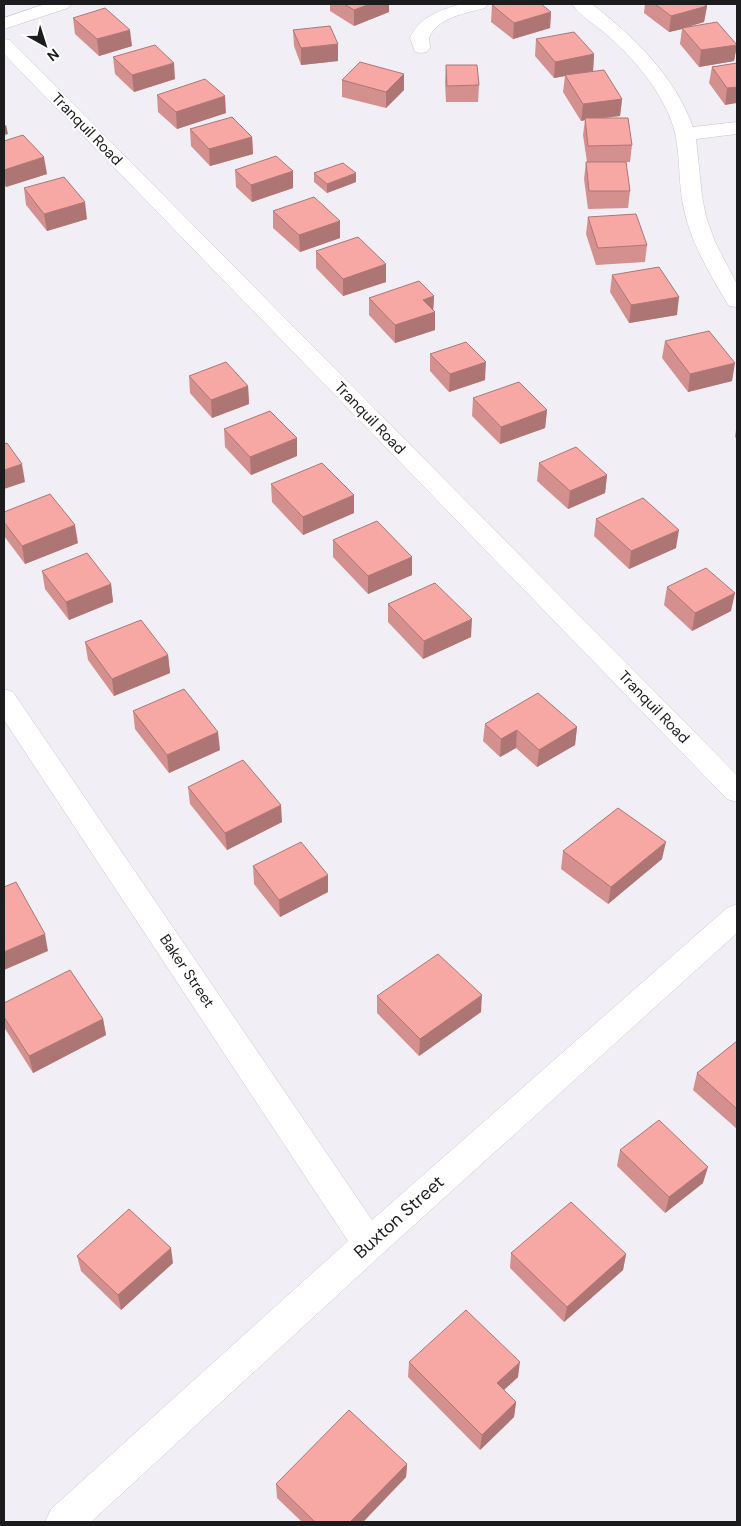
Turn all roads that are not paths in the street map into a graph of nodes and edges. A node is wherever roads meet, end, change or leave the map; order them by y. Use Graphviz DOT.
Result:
graph roads {
  1 [pos="62,4"];
  2 [pos="479,4"];
  3 [pos="581,4"];
  4 [pos="4,24"];
  5 [pos="4,44"];
  6 [pos="420,48"];
  7 [pos="737,128"];
  8 [pos="686,134"];
  9 [pos="737,301"];
  10 [pos="4,699"];
  11 [pos="737,792"];
  12 [pos="737,916"];
  13 [pos="368,1244"];
  14 [pos="64,1522"];
  1 -- 4 [label="street"];
  2 -- 6 [label="street"];
  3 -- 8 [label="street"];
  5 -- 11 [label="street, Tranquil Road"];
  7 -- 8 [label="street"];
  8 -- 9 [label="street"];
  10 -- 13 [label="street, Baker Street"];
  12 -- 13 [label="street, Buxton Street"];
  13 -- 14 [label="street, Buxton Street"];
}
